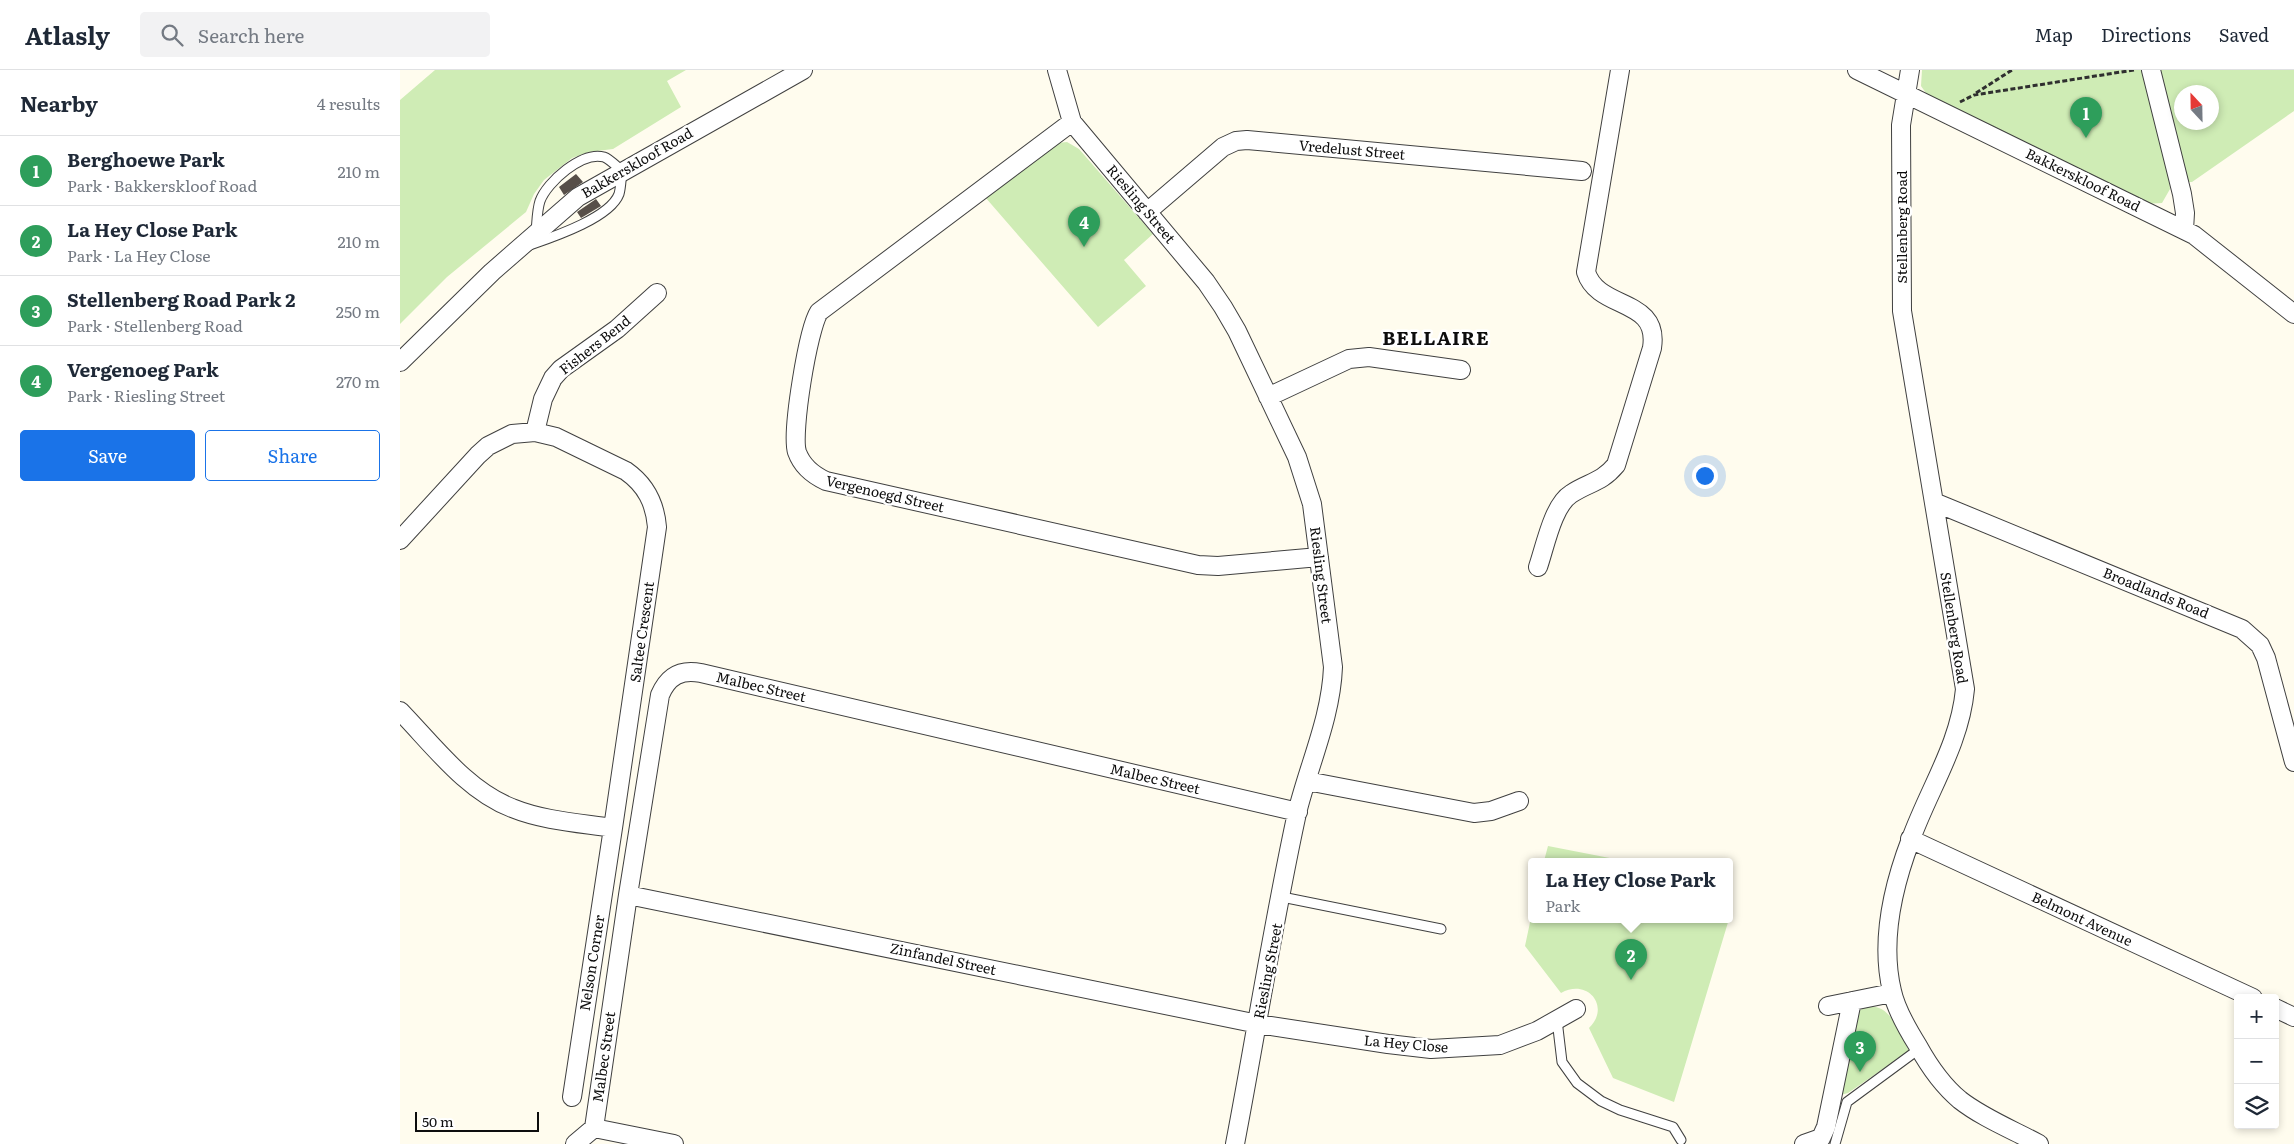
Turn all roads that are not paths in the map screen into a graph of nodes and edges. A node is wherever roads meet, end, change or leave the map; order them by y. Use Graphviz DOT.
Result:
graph roads {
  1 [pos="803,70"];
  2 [pos="1057,70"];
  3 [pos="1620,70"];
  4 [pos="1857,70"];
  5 [pos="1910,70"];
  6 [pos="2150,70"];
  7 [pos="1906,93"];
  8 [pos="1072,122"];
  9 [pos="622,171"];
  10 [pos="1582,171"];
  11 [pos="1147,212"];
  12 [pos="2184,230"];
  13 [pos="536,234"];
  14 [pos="520,248"];
  15 [pos="657,293"];
  16 [pos="2293,310"];
  17 [pos="400,362"];
  18 [pos="1461,370"];
  19 [pos="1268,397"];
  20 [pos="535,432"];
  21 [pos="1934,502"];
  22 [pos="400,540"];
  23 [pos="1319,557"];
  24 [pos="1538,567"];
  25 [pos="400,712"];
  26 [pos="2292,743"];
  27 [pos="2294,762"];
  28 [pos="1307,781"];
  29 [pos="1519,801"];
  30 [pos="1298,812"];
  31 [pos="613,828"];
  32 [pos="1910,839"];
  33 [pos="628,895"];
  34 [pos="1282,897"];
  35 [pos="1441,929"];
  36 [pos="1892,993"];
  37 [pos="2244,994"];
  38 [pos="1852,1001"];
  39 [pos="1828,1006"];
  40 [pos="1576,1008"];
  41 [pos="2279,1010"];
  42 [pos="2294,1017"];
  43 [pos="1556,1020"];
  44 [pos="1258,1024"];
  45 [pos="1920,1049"];
  46 [pos="572,1097"];
  47 [pos="594,1128"];
  48 [pos="1681,1140"];
  49 [pos="575,1144"];
  50 [pos="674,1144"];
  51 [pos="1235,1144"];
  52 [pos="1804,1144"];
  53 [pos="1835,1144"];
  54 [pos="2039,1144"];
  1 -- 9 [label="street, Bakkerskloof Road"];
  2 -- 8 [label="street, Riesling Street"];
  3 -- 24 [label="street"];
  4 -- 7 [label="street, Bakkerskloof Road"];
  5 -- 7 [label="street, Stellenberg Road"];
  6 -- 12 [label="street"];
  7 -- 12 [label="street, Bakkerskloof Road"];
  7 -- 21 [label="street, Stellenberg Road"];
  8 -- 11 [label="street, Riesling Street"];
  8 -- 23 [label="street, Vergenoegd Street"];
  9 -- 13 [label="street, Bakkerskloof Road"];
  9 -- 13 [label="lane"];
  9 -- 14 [label="lane"];
  10 -- 11 [label="street, Vredelust Street"];
  11 -- 19 [label="street, Riesling Street"];
  12 -- 16 [label="street, Bakkerskloof Road"];
  13 -- 14 [label="street, Bakkerskloof Road"];
  14 -- 17 [label="street, Bakkerskloof Road"];
  15 -- 20 [label="street, Fishers Bend"];
  18 -- 19 [label="street"];
  19 -- 23 [label="street, Riesling Street"];
  20 -- 22 [label="street, Saltee Crescent"];
  20 -- 31 [label="street, Saltee Crescent"];
  21 -- 26 [label="street, Broadlands Road"];
  21 -- 32 [label="street, Stellenberg Road"];
  23 -- 28 [label="street, Riesling Street"];
  25 -- 31 [label="street"];
  26 -- 27 [label="street, Broadlands Road"];
  28 -- 29 [label="street"];
  28 -- 30 [label="street, Riesling Street"];
  30 -- 33 [label="street, Malbec Street"];
  30 -- 34 [label="street, Riesling Street"];
  31 -- 46 [label="street, Nelson Corner"];
  32 -- 36 [label="street, Stellenberg Road"];
  32 -- 37 [label="street, Belmont Avenue"];
  33 -- 44 [label="street, Zinfandel Street"];
  33 -- 47 [label="street, Malbec Street"];
  34 -- 35 [label="lane"];
  34 -- 44 [label="street, Riesling Street"];
  36 -- 38 [label="street"];
  36 -- 45 [label="street, Stellenberg Road"];
  38 -- 39 [label="street"];
  38 -- 52 [label="street"];
  40 -- 43 [label="street, La Hey Close"];
  41 -- 42 [label="street"];
  43 -- 44 [label="street, La Hey Close"];
  43 -- 48 [label="lane"];
  44 -- 51 [label="street, Riesling Street"];
  45 -- 53 [label="lane"];
  45 -- 54 [label="street, Stellenberg Road"];
  47 -- 49 [label="street"];
  47 -- 50 [label="street"];
}
